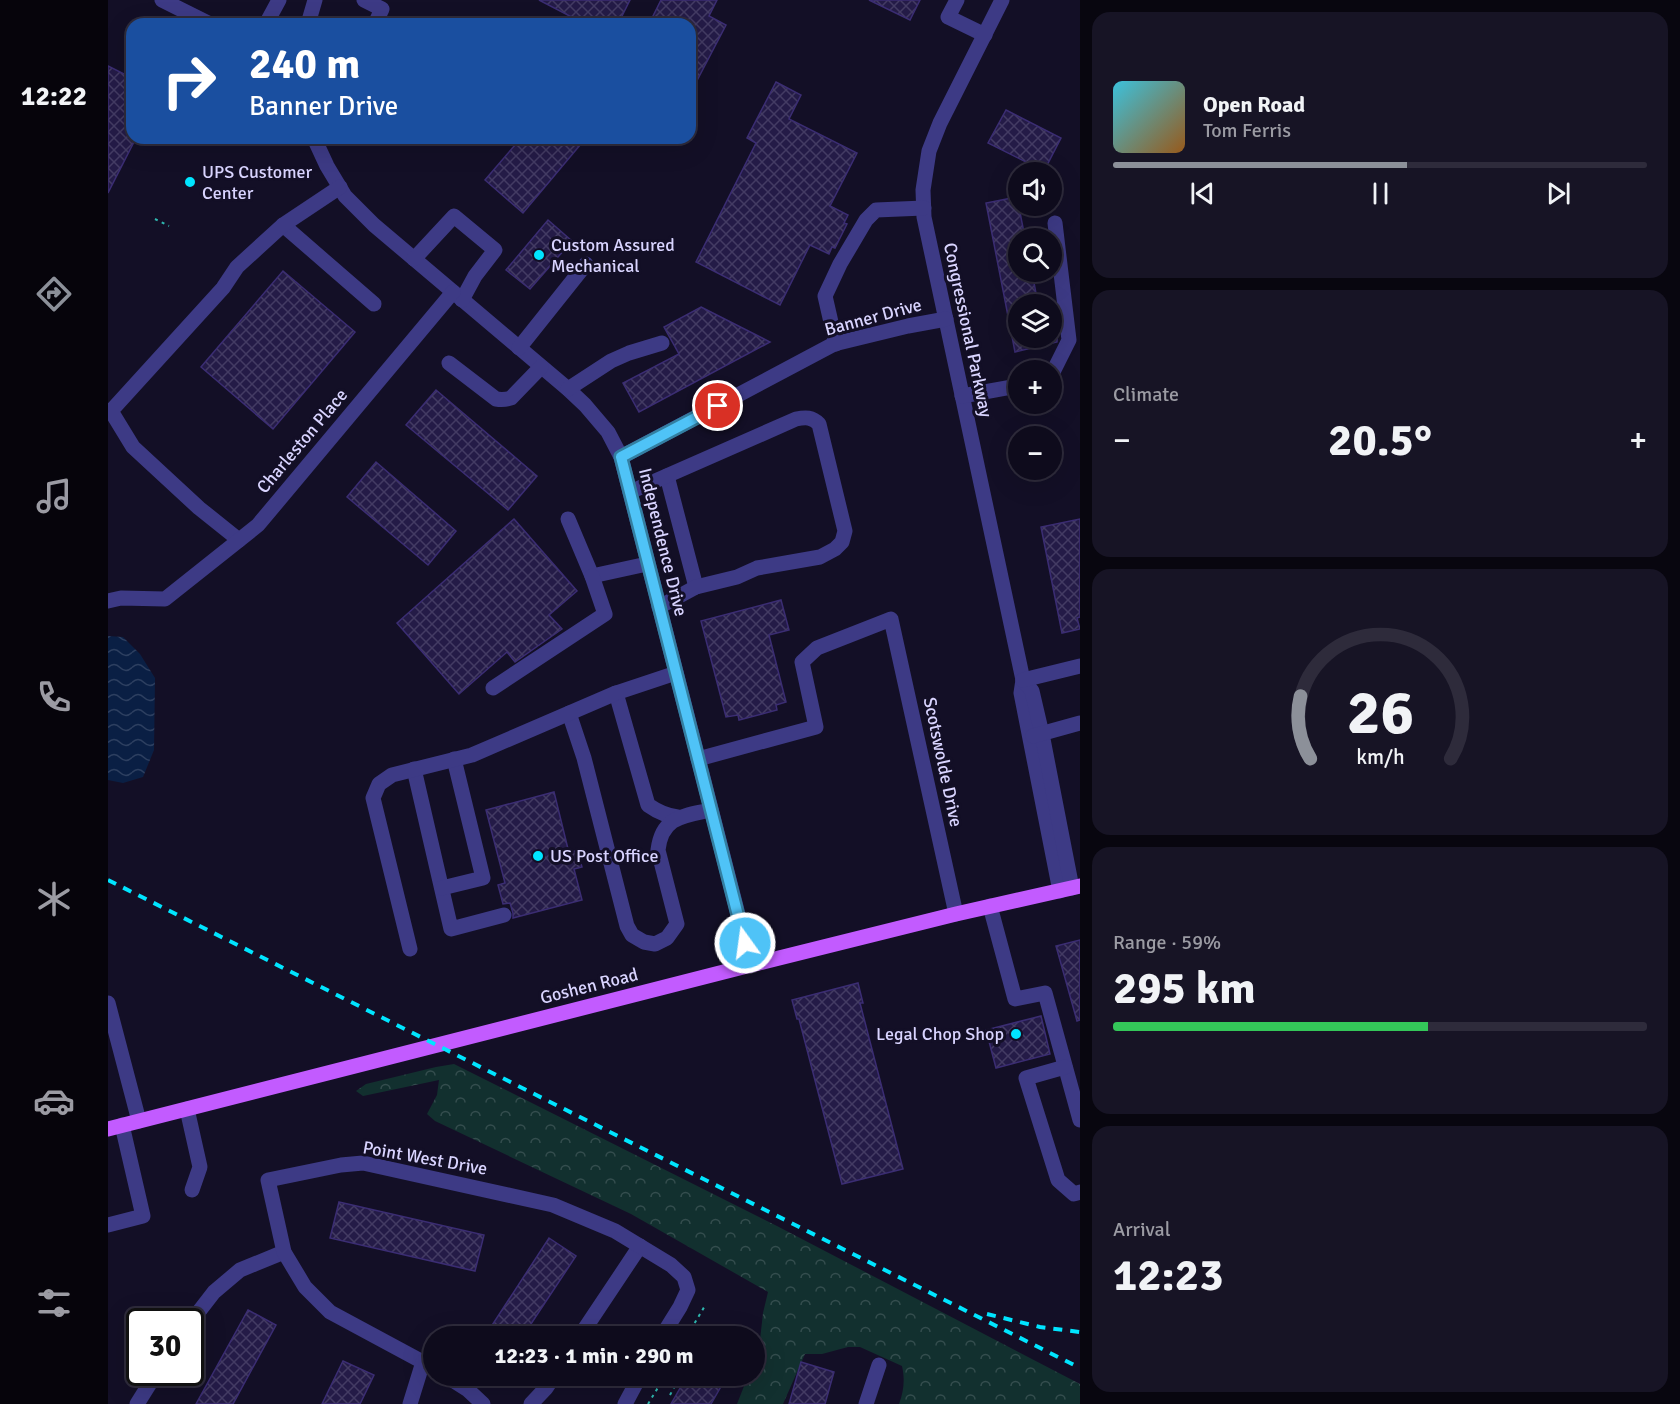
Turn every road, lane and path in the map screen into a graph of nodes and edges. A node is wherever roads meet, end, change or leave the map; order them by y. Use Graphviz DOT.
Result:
graph roads {
  1 [pos="162,0"];
  2 [pos="279,0"];
  3 [pos="315,0"];
  4 [pos="364,0"];
  5 [pos="957,0"];
  6 [pos="1002,0"];
  7 [pos="198,18"];
  8 [pos="269,18"];
  9 [pos="310,18"];
  10 [pos="378,18"];
  11 [pos="985,35"];
  12 [pos="317,144"];
  13 [pos="340,187"];
  14 [pos="924,208"];
  15 [pos="155,219"];
  16 [pos="1055,223"];
  17 [pos="283,225"];
  18 [pos="169,226"];
  19 [pos="414,259"];
  20 [pos="586,264"];
  21 [pos="458,296"];
  22 [pos="374,304"];
  23 [pos="946,319"];
  24 [pos="662,343"];
  25 [pos="836,344"];
  26 [pos="519,348"];
  27 [pos="1059,360"];
  28 [pos="449,363"];
  29 [pos="541,367"];
  30 [pos="1008,388"];
  31 [pos="568,389"];
  32 [pos="962,396"];
  33 [pos="621,457"];
  34 [pos="667,476"];
  35 [pos="630,492"];
  36 [pos="568,519"];
  37 [pos="239,540"];
  38 [pos="647,564"];
  39 [pos="592,576"];
  40 [pos="696,587"];
  41 [pos="108,601"];
  42 [pos="659,607"];
  43 [pos="1080,666"];
  44 [pos="676,673"];
  45 [pos="1023,680"];
  46 [pos="493,688"];
  47 [pos="616,693"];
  48 [pos="569,713"];
  49 [pos="1080,723"];
  50 [pos="1036,736"];
  51 [pos="454,759"];
  52 [pos="698,759"];
  53 [pos="414,769"];
  54 [pos="711,810"];
  55 [pos="678,817"];
  56 [pos="442,888"];
  57 [pos="1071,888"];
  58 [pos="990,906"];
  59 [pos="956,914"];
  60 [pos="504,915"];
  61 [pos="410,950"];
  62 [pos="751,965"];
  63 [pos="108,1003"];
  64 [pos="1065,1068"];
  65 [pos="187,1109"];
  66 [pos="1080,1120"];
  67 [pos="139,1121"];
  68 [pos="115,1127"];
  69 [pos="192,1190"];
  70 [pos="1080,1192"];
  71 [pos="108,1225"];
  72 [pos="640,1246"];
  73 [pos="284,1252"];
  74 [pos="706,1304"];
  75 [pos="202,1308"];
  76 [pos="587,1326"];
  77 [pos="668,1326"];
  78 [pos="693,1326"];
  79 [pos="423,1362"];
  80 [pos="879,1365"];
  81 [pos="423,1376"];
  82 [pos="148,1386"];
  83 [pos="462,1386"];
  84 [pos="547,1386"];
  85 [pos="635,1386"];
  86 [pos="660,1386"];
  87 [pos="675,1386"];
  88 [pos="670,1395"];
  89 [pos="137,1404"];
  90 [pos="410,1404"];
  91 [pos="483,1404"];
  92 [pos="531,1404"];
  93 [pos="625,1404"];
  94 [pos="648,1404"];
  95 [pos="866,1404"];
  1 -- 7 [label="street"];
  2 -- 8 [label="street"];
  3 -- 9 [label="street"];
  4 -- 10 [label="street"];
  5 -- 11 [label="street"];
  6 -- 11 [label="street, Congressional Parkway"];
  11 -- 14 [label="street, Congressional Parkway"];
  12 -- 13 [label="street, Independence Drive"];
  13 -- 17 [label="street"];
  13 -- 19 [label="street, Independence Drive"];
  14 -- 23 [label="street, Congressional Parkway"];
  14 -- 25 [label="street"];
  15 -- 18 [label="path"];
  16 -- 27 [label="street"];
  17 -- 22 [label="street"];
  17 -- 37 [label="street"];
  19 -- 21 [label="street, Independence Drive"];
  19 -- 21 [label="street, Charleston Place"];
  20 -- 26 [label="street"];
  21 -- 26 [label="street, Independence Drive"];
  21 -- 37 [label="street, Charleston Place"];
  23 -- 25 [label="street, Banner Drive"];
  23 -- 32 [label="street, Congressional Parkway"];
  24 -- 31 [label="street"];
  25 -- 33 [label="street, Banner Drive"];
  26 -- 29 [label="street, Independence Drive"];
  28 -- 29 [label="street"];
  29 -- 31 [label="street, Independence Drive"];
  30 -- 32 [label="street"];
  31 -- 33 [label="street, Independence Drive"];
  32 -- 45 [label="street, Congressional Parkway"];
  33 -- 35 [label="street, Independence Drive"];
  34 -- 35 [label="street"];
  34 -- 40 [label="street"];
  34 -- 40 [label="street"];
  35 -- 38 [label="street, Independence Drive"];
  36 -- 39 [label="street"];
  37 -- 41 [label="street, Charleston Place"];
  38 -- 39 [label="street"];
  38 -- 42 [label="street, Independence Drive"];
  39 -- 46 [label="street"];
  40 -- 42 [label="street"];
  42 -- 44 [label="street, Independence Drive"];
  43 -- 45 [label="street"];
  44 -- 47 [label="street"];
  44 -- 52 [label="street, Independence Drive"];
  45 -- 50 [label="street, Congressional Parkway"];
  47 -- 48 [label="street"];
  47 -- 55 [label="street"];
  48 -- 51 [label="street"];
  48 -- 55 [label="street"];
  49 -- 50 [label="street"];
  50 -- 57 [label="street, Congressional Parkway"];
  51 -- 53 [label="street"];
  51 -- 56 [label="street"];
  52 -- 54 [label="street, Independence Drive"];
  52 -- 59 [label="street, Scotswolde Drive"];
  53 -- 56 [label="street"];
  53 -- 61 [label="street"];
  54 -- 55 [label="street"];
  54 -- 62 [label="street, Independence Drive"];
  56 -- 60 [label="street"];
  57 -- 58 [label="main road, Goshen Road"];
  58 -- 59 [label="main road, Goshen Road"];
  58 -- 64 [label="street"];
  59 -- 62 [label="main road, Goshen Road"];
  62 -- 65 [label="main road, Goshen Road"];
  63 -- 67 [label="street"];
  64 -- 66 [label="street"];
  64 -- 70 [label="street"];
  65 -- 67 [label="main road, Goshen Road"];
  65 -- 69 [label="street"];
  67 -- 68 [label="main road, Goshen Road"];
  68 -- 71 [label="street"];
  72 -- 73 [label="street, Point West Drive"];
  72 -- 76 [label="street"];
  72 -- 77 [label="street, Point West Drive"];
  73 -- 75 [label="street"];
  73 -- 79 [label="street, Point West Drive"];
  74 -- 78 [label="path"];
  80 -- 95 [label="street"];
  81 -- 90 [label="street"];
  82 -- 89 [label="street"];
  83 -- 91 [label="street"];
  84 -- 92 [label="street"];
  85 -- 93 [label="street"];
  86 -- 94 [label="path"];
  87 -- 88 [label="path"];
}
